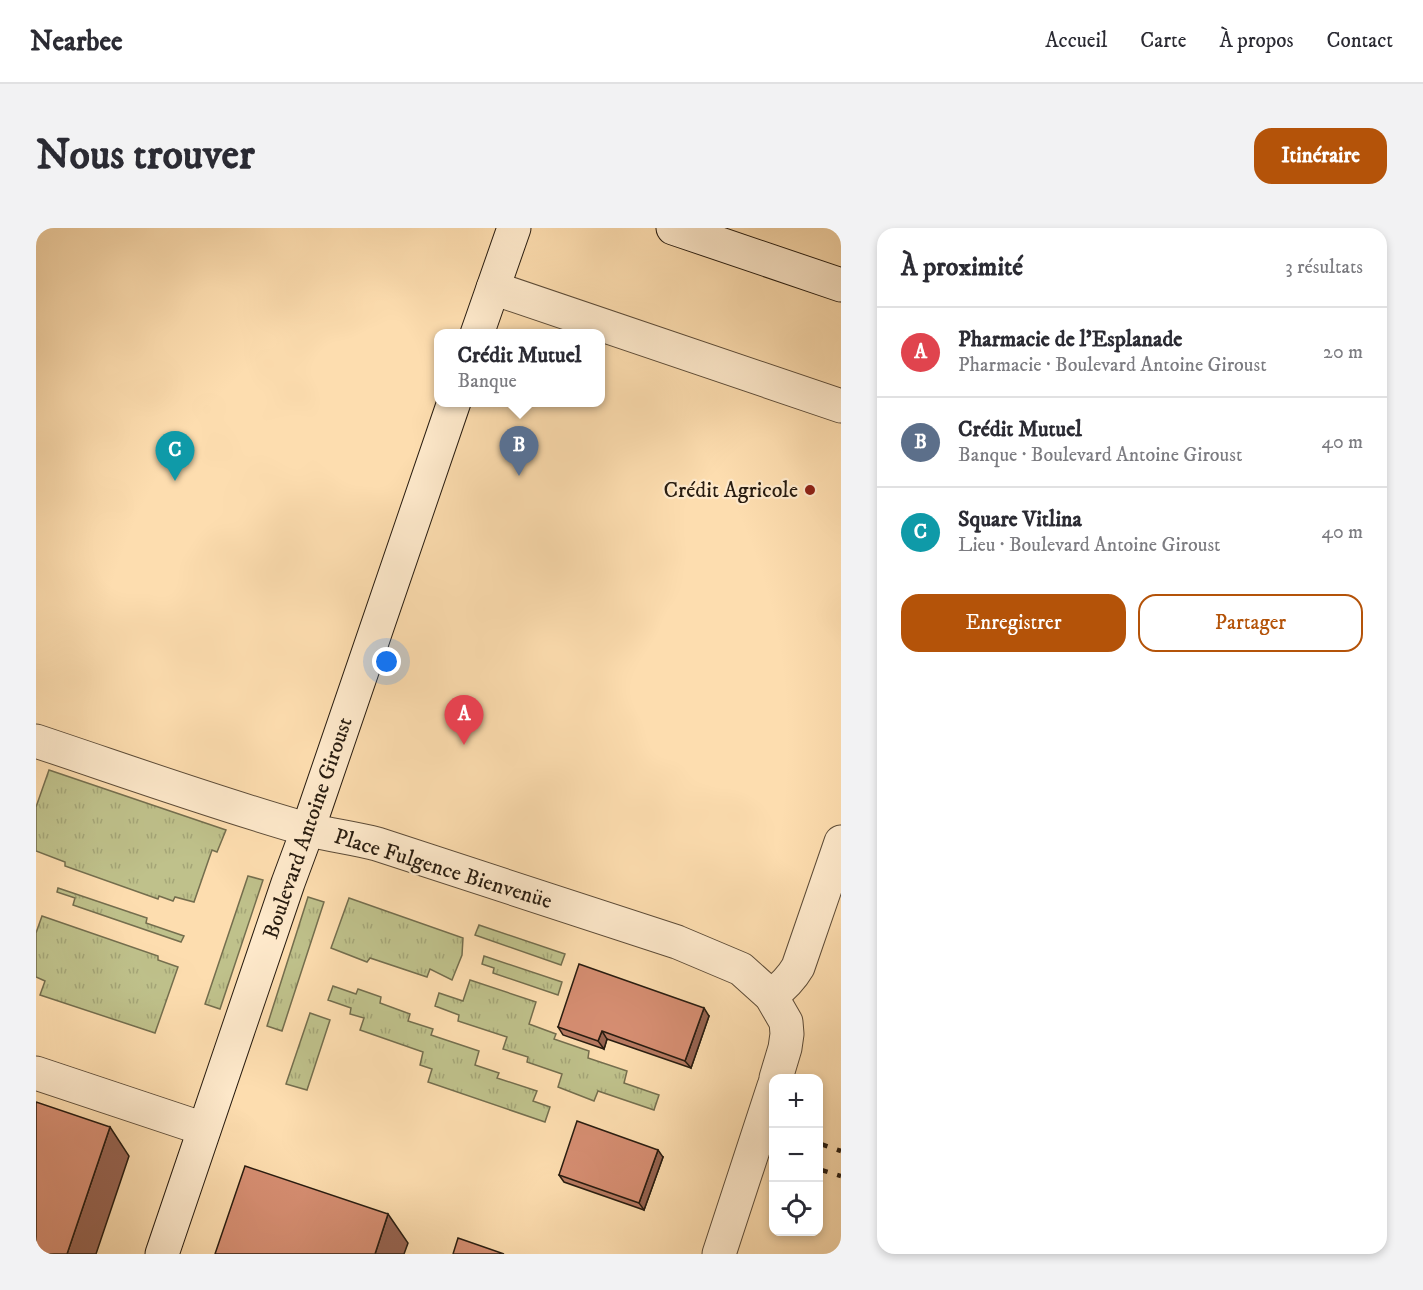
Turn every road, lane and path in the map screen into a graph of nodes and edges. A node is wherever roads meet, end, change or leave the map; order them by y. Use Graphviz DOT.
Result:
graph roads {
  1 [pos="514,228"];
  2 [pos="673,228"];
  3 [pos="841,285"];
  4 [pos="493,288"];
  5 [pos="478,329"];
  6 [pos="841,406"];
  7 [pos="452,407"];
  8 [pos="36,741"];
  9 [pos="308,829"];
  10 [pos="841,842"];
  11 [pos="771,996"];
  12 [pos="36,1073"];
  13 [pos="777,1074"];
  14 [pos="769,1102"];
  15 [pos="204,1129"];
  16 [pos="162,1254"];
  17 [pos="720,1254"];
  1 -- 4 [label="street"];
  2 -- 3 [label="street"];
  4 -- 5 [label="street"];
  4 -- 6 [label="street"];
  7 -- 9 [label="street, Boulevard Antoine Giroust"];
  8 -- 9 [label="street, Place Fulgence Bienvenüe"];
  9 -- 11 [label="street, Place Fulgence Bienvenüe"];
  9 -- 15 [label="street, Boulevard Antoine Giroust"];
  10 -- 11 [label="street"];
  11 -- 13 [label="street, Place Fulgence Bienvenüe"];
  12 -- 15 [label="street"];
  14 -- 17 [label="street"];
  15 -- 16 [label="street, Boulevard Antoine Giroust"];
}
